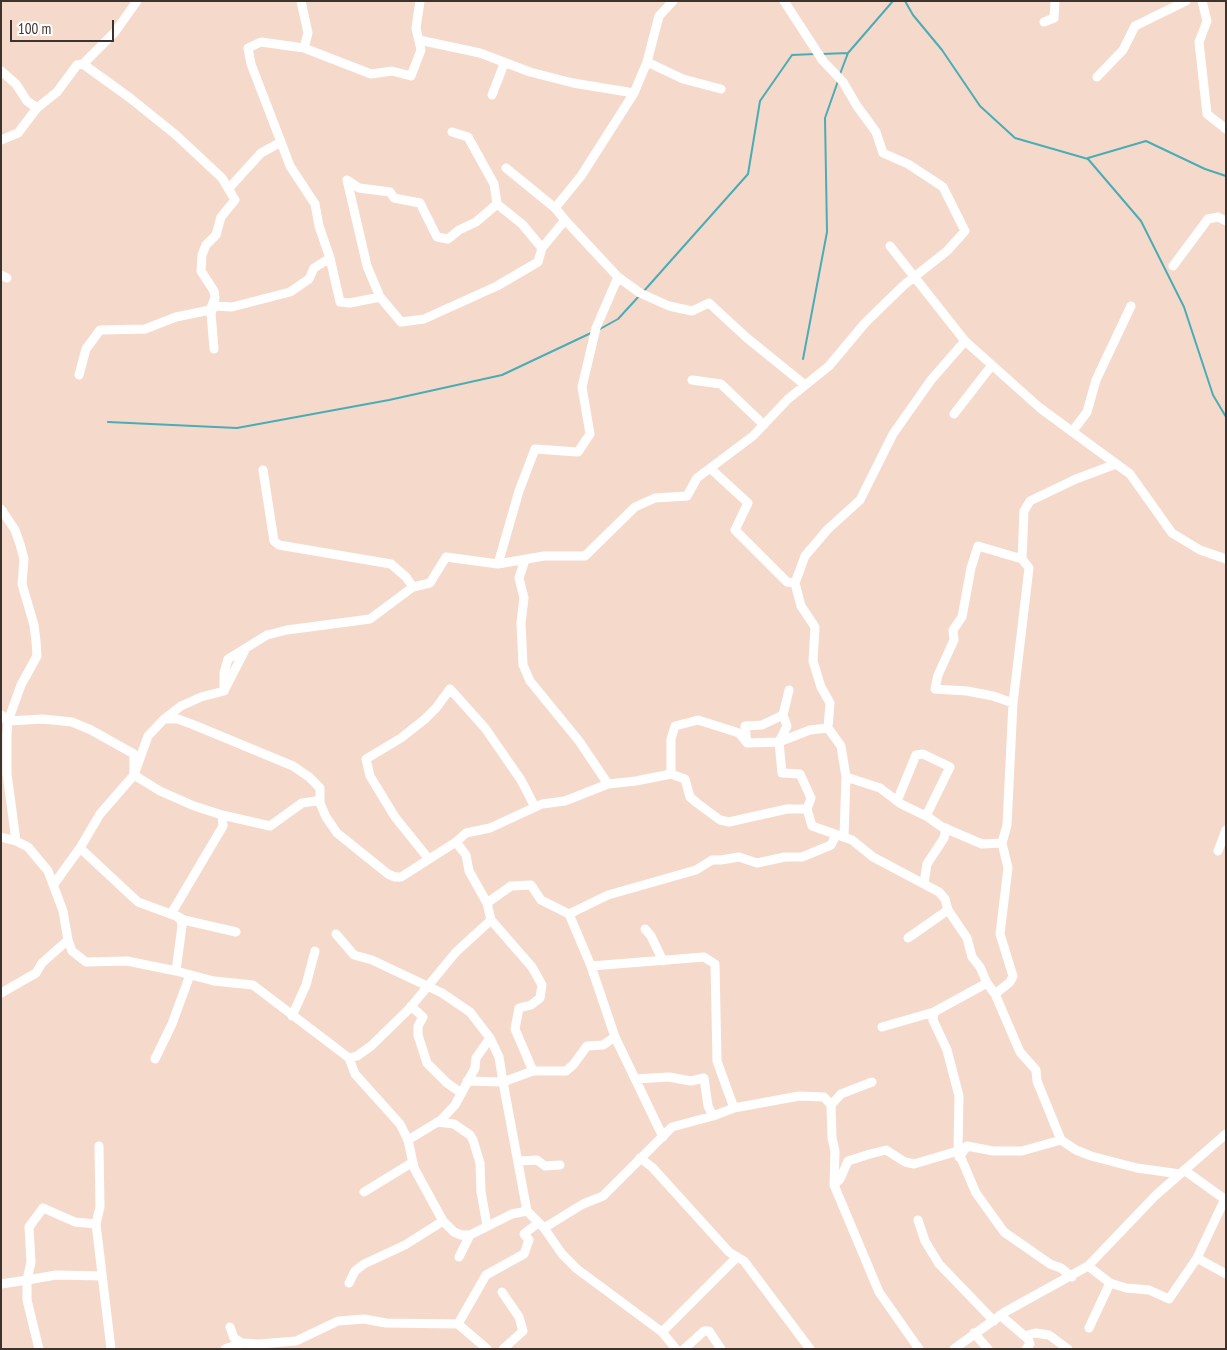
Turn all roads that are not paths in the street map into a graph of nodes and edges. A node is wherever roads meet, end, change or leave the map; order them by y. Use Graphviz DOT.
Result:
graph roads {
  1 [pos="137,1"];
  2 [pos="302,1"];
  3 [pos="420,1"];
  4 [pos="673,1"];
  5 [pos="784,1"];
  6 [pos="1054,1"];
  7 [pos="1186,1"];
  8 [pos="1202,1"];
  9 [pos="1044,22"];
  10 [pos="419,40"];
  11 [pos="304,48"];
  12 [pos="647,62"];
  13 [pos="83,64"];
  14 [pos="504,64"];
  15 [pos="1,71"];
  16 [pos="1098,77"];
  17 [pos="721,89"];
  18 [pos="634,93"];
  19 [pos="492,95"];
  20 [pos="37,108"];
  21 [pos="1226,129"];
  22 [pos="452,132"];
  23 [pos="1,140"];
  24 [pos="281,142"];
  25 [pos="506,168"];
  26 [pos="230,187"];
  27 [pos="497,204"];
  28 [pos="555,208"];
  29 [pos="565,220"];
  30 [pos="1226,221"];
  31 [pos="890,246"];
  32 [pos="542,248"];
  33 [pos="330,258"];
  34 [pos="1173,266"];
  35 [pos="618,277"];
  36 [pos="914,278"];
  37 [pos="380,297"];
  38 [pos="214,306"];
  39 [pos="1131,306"];
  40 [pos="965,341"];
  41 [pos="214,349"];
  42 [pos="992,365"];
  43 [pos="79,375"];
  44 [pos="692,380"];
  45 [pos="805,386"];
  46 [pos="954,414"];
  47 [pos="764,425"];
  48 [pos="1072,432"];
  49 [pos="1116,464"];
  50 [pos="711,469"];
  51 [pos="263,470"];
  52 [pos="1,509"];
  53 [pos="1022,559"];
  54 [pos="1226,559"];
  55 [pos="525,560"];
  56 [pos="498,564"];
  57 [pos="794,583"];
  58 [pos="413,587"];
  59 [pos="789,690"];
  60 [pos="1013,703"];
  61 [pos="783,715"];
  62 [pos="5,718"];
  63 [pos="164,719"];
  64 [pos="828,728"];
  65 [pos="779,742"];
  66 [pos="747,743"];
  67 [pos="134,774"];
  68 [pos="671,774"];
  69 [pos="846,776"];
  70 [pos="608,784"];
  71 [pos="897,801"];
  72 [pos="320,803"];
  73 [pos="535,808"];
  74 [pos="807,809"];
  75 [pos="222,815"];
  76 [pos="926,816"];
  77 [pos="946,828"];
  78 [pos="1226,830"];
  79 [pos="840,836"];
  80 [pos="1,837"];
  81 [pos="16,840"];
  82 [pos="456,842"];
  83 [pos="1002,843"];
  84 [pos="80,848"];
  85 [pos="1218,851"];
  86 [pos="428,858"];
  87 [pos="924,883"];
  88 [pos="54,884"];
  89 [pos="486,903"];
  90 [pos="948,910"];
  91 [pos="568,914"];
  92 [pos="174,915"];
  93 [pos="491,920"];
  94 [pos="644,929"];
  95 [pos="236,932"];
  96 [pos="336,934"];
  97 [pos="908,938"];
  98 [pos="68,940"];
  99 [pos="315,951"];
  100 [pos="663,961"];
  101 [pos="591,966"];
  102 [pos="176,971"];
  103 [pos="190,974"];
  104 [pos="987,983"];
  105 [pos="427,986"];
  106 [pos="1,994"];
  107 [pos="995,994"];
  108 [pos="411,1006"];
  109 [pos="934,1012"];
  110 [pos="292,1016"];
  111 [pos="882,1027"];
  112 [pos="615,1037"];
  113 [pos="490,1038"];
  114 [pos="154,1058"];
  115 [pos="349,1058"];
  116 [pos="533,1071"];
  117 [pos="635,1079"];
  118 [pos="468,1081"];
  119 [pos="503,1082"];
  120 [pos="872,1082"];
  121 [pos="460,1092"];
  122 [pos="831,1105"];
  123 [pos="734,1108"];
  124 [pos="713,1116"];
  125 [pos="437,1122"];
  126 [pos="1226,1134"];
  127 [pos="663,1137"];
  128 [pos="408,1140"];
  129 [pos="1061,1140"];
  130 [pos="99,1146"];
  131 [pos="959,1154"];
  132 [pos="640,1158"];
  133 [pos="519,1161"];
  134 [pos="413,1162"];
  135 [pos="560,1165"];
  136 [pos="1182,1172"];
  137 [pos="834,1185"];
  138 [pos="364,1192"];
  139 [pos="1226,1199"];
  140 [pos="527,1210"];
  141 [pos="918,1220"];
  142 [pos="443,1221"];
  143 [pos="96,1224"];
  144 [pos="487,1225"];
  145 [pos="541,1226"];
  146 [pos="470,1235"];
  147 [pos="737,1256"];
  148 [pos="458,1257"];
  149 [pos="1197,1258"];
  150 [pos="1088,1266"];
  151 [pos="1226,1274"];
  152 [pos="101,1276"];
  153 [pos="1072,1277"];
  154 [pos="27,1280"];
  155 [pos="349,1283"];
  156 [pos="1110,1283"];
  157 [pos="1,1284"];
  158 [pos="502,1292"];
  159 [pos="997,1318"];
  160 [pos="458,1324"];
  161 [pos="230,1327"];
  162 [pos="1089,1328"];
  163 [pos="662,1332"];
  164 [pos="974,1333"];
  165 [pos="1028,1339"];
  166 [pos="242,1343"];
  167 [pos="1056,1345"];
  168 [pos="260,1346"];
  169 [pos="38,1349"];
  170 [pos="111,1349"];
  171 [pos="225,1349"];
  172 [pos="487,1349"];
  173 [pos="503,1349"];
  174 [pos="676,1349"];
  175 [pos="684,1349"];
  176 [pos="721,1349"];
  177 [pos="810,1349"];
  178 [pos="920,1349"];
  179 [pos="954,1349"];
  180 [pos="988,1349"];
  181 [pos="1026,1349"];
  182 [pos="1068,1349"];
  1 -- 13 [label="street"];
  2 -- 11 [label="street"];
  3 -- 10 [label="street"];
  4 -- 12 [label="street"];
  5 -- 36 [label="street"];
  6 -- 9 [label="street"];
  7 -- 16 [label="street"];
  8 -- 21 [label="street"];
  10 -- 11 [label="street"];
  10 -- 14 [label="street"];
  11 -- 24 [label="street"];
  12 -- 17 [label="street"];
  12 -- 18 [label="street"];
  13 -- 20 [label="street"];
  13 -- 26 [label="street"];
  14 -- 18 [label="street"];
  14 -- 19 [label="street"];
  15 -- 20 [label="street"];
  18 -- 28 [label="street"];
  20 -- 23 [label="street"];
  22 -- 27 [label="street"];
  24 -- 26 [label="street"];
  24 -- 33 [label="street"];
  25 -- 28 [label="street"];
  26 -- 38 [label="street"];
  27 -- 32 [label="street"];
  27 -- 37 [label="street"];
  28 -- 29 [label="street"];
  29 -- 32 [label="street"];
  29 -- 35 [label="street"];
  30 -- 34 [label="street"];
  31 -- 36 [label="street"];
  32 -- 37 [label="street"];
  33 -- 37 [label="street"];
  33 -- 38 [label="street"];
  35 -- 45 [label="street"];
  35 -- 56 [label="street"];
  36 -- 40 [label="street"];
  36 -- 45 [label="street"];
  38 -- 41 [label="street"];
  38 -- 43 [label="street"];
  39 -- 48 [label="street"];
  40 -- 42 [label="street"];
  40 -- 57 [label="street"];
  42 -- 46 [label="street"];
  42 -- 48 [label="street"];
  44 -- 47 [label="street"];
  45 -- 47 [label="street"];
  47 -- 50 [label="street"];
  48 -- 49 [label="street"];
  49 -- 53 [label="street"];
  49 -- 54 [label="street"];
  50 -- 55 [label="street"];
  50 -- 57 [label="street"];
  51 -- 58 [label="street"];
  52 -- 62 [label="street"];
  53 -- 60 [label="street"];
  53 -- 60 [label="street"];
  55 -- 56 [label="street"];
  55 -- 70 [label="street"];
  56 -- 58 [label="street"];
  57 -- 64 [label="street"];
  58 -- 63 [label="street"];
  59 -- 61 [label="street"];
  60 -- 83 [label="street"];
  61 -- 65 [label="street"];
  61 -- 66 [label="street"];
  62 -- 67 [label="street"];
  62 -- 81 [label="street"];
  63 -- 67 [label="street"];
  63 -- 72 [label="street"];
  64 -- 65 [label="street"];
  64 -- 69 [label="street"];
  65 -- 66 [label="street"];
  65 -- 74 [label="street"];
  66 -- 68 [label="street"];
  67 -- 75 [label="street"];
  67 -- 84 [label="street"];
  68 -- 70 [label="street"];
  68 -- 74 [label="street"];
  69 -- 71 [label="street"];
  69 -- 79 [label="street"];
  70 -- 73 [label="street"];
  71 -- 76 [label="street"];
  71 -- 76 [label="street"];
  72 -- 75 [label="street"];
  72 -- 86 [label="street"];
  73 -- 82 [label="street"];
  73 -- 86 [label="street"];
  74 -- 79 [label="street"];
  75 -- 92 [label="street"];
  76 -- 77 [label="street"];
  77 -- 83 [label="street"];
  77 -- 87 [label="street"];
  78 -- 85 [label="street"];
  79 -- 87 [label="street"];
  79 -- 91 [label="street"];
  80 -- 81 [label="street"];
  81 -- 88 [label="street"];
  82 -- 86 [label="street"];
  82 -- 89 [label="street"];
  83 -- 107 [label="street"];
  84 -- 88 [label="street"];
  84 -- 92 [label="street"];
  87 -- 90 [label="street"];
  88 -- 98 [label="street"];
  89 -- 91 [label="street"];
  89 -- 93 [label="street"];
  90 -- 97 [label="street"];
  90 -- 104 [label="street"];
  91 -- 101 [label="street"];
  92 -- 95 [label="street"];
  92 -- 102 [label="street"];
  93 -- 105 [label="street"];
  93 -- 116 [label="street"];
  94 -- 100 [label="street"];
  96 -- 105 [label="street"];
  98 -- 102 [label="street"];
  98 -- 106 [label="street"];
  99 -- 110 [label="street"];
  100 -- 101 [label="street"];
  100 -- 123 [label="street"];
  101 -- 112 [label="street"];
  102 -- 103 [label="street"];
  103 -- 110 [label="street"];
  103 -- 114 [label="street"];
  104 -- 107 [label="street"];
  104 -- 109 [label="street"];
  105 -- 108 [label="street"];
  105 -- 113 [label="street"];
  107 -- 129 [label="street"];
  108 -- 115 [label="street"];
  108 -- 121 [label="street"];
  109 -- 111 [label="street"];
  109 -- 131 [label="street"];
  110 -- 115 [label="street"];
  112 -- 116 [label="street"];
  112 -- 117 [label="street"];
  113 -- 118 [label="street"];
  113 -- 119 [label="street"];
  115 -- 128 [label="street"];
  116 -- 119 [label="street"];
  117 -- 124 [label="street"];
  117 -- 127 [label="street"];
  118 -- 119 [label="street"];
  118 -- 121 [label="street"];
  119 -- 133 [label="street"];
  120 -- 122 [label="street"];
  121 -- 125 [label="street"];
  122 -- 123 [label="street"];
  122 -- 137 [label="street"];
  123 -- 124 [label="street"];
  124 -- 127 [label="street"];
  125 -- 128 [label="street"];
  125 -- 144 [label="street"];
  126 -- 136 [label="street"];
  127 -- 132 [label="street"];
  128 -- 134 [label="street"];
  129 -- 131 [label="street"];
  129 -- 136 [label="street"];
  130 -- 143 [label="street"];
  131 -- 137 [label="street"];
  131 -- 153 [label="street"];
  132 -- 145 [label="street"];
  132 -- 147 [label="street"];
  133 -- 135 [label="street"];
  133 -- 140 [label="street"];
  134 -- 138 [label="street"];
  134 -- 142 [label="street"];
  136 -- 139 [label="street"];
  136 -- 150 [label="street"];
  137 -- 178 [label="street"];
  139 -- 149 [label="street"];
  140 -- 144 [label="street"];
  140 -- 145 [label="street"];
  141 -- 159 [label="street"];
  142 -- 146 [label="street"];
  142 -- 155 [label="street"];
  143 -- 152 [label="street"];
  143 -- 154 [label="street"];
  144 -- 146 [label="street"];
  145 -- 160 [label="street"];
  145 -- 163 [label="street"];
  146 -- 148 [label="street"];
  147 -- 163 [label="street"];
  147 -- 177 [label="street"];
  149 -- 151 [label="street"];
  149 -- 156 [label="street"];
  150 -- 153 [label="street"];
  150 -- 156 [label="street"];
  152 -- 154 [label="street"];
  152 -- 170 [label="street"];
  153 -- 159 [label="street"];
  154 -- 157 [label="street"];
  154 -- 169 [label="street"];
  156 -- 162 [label="street"];
  158 -- 173 [label="street"];
  159 -- 164 [label="street"];
  159 -- 165 [label="street"];
  160 -- 168 [label="street"];
  160 -- 172 [label="street"];
  161 -- 166 [label="street"];
  163 -- 174 [label="street"];
  164 -- 179 [label="street"];
  164 -- 180 [label="street"];
  165 -- 167 [label="street"];
  165 -- 181 [label="street"];
  166 -- 168 [label="street"];
  166 -- 171 [label="street"];
  167 -- 182 [label="street"];
  175 -- 176 [label="street"];
}
